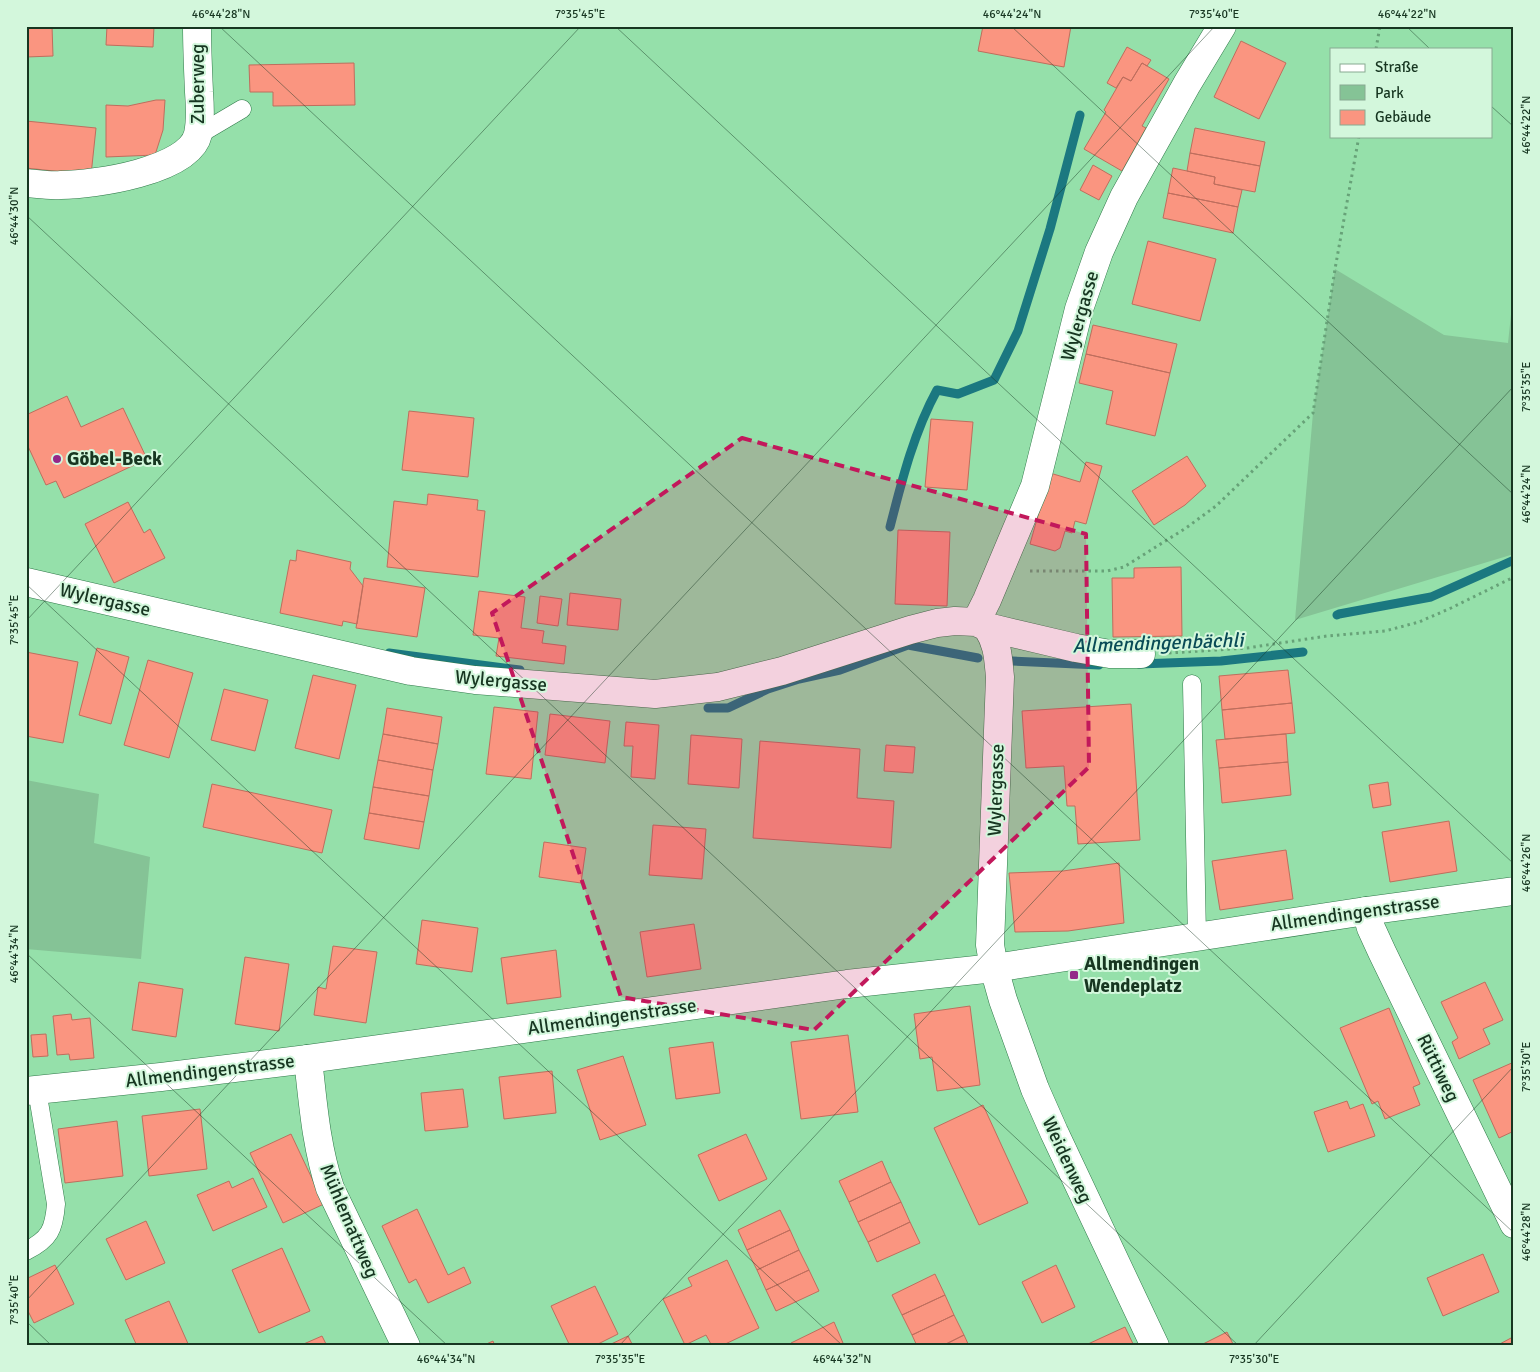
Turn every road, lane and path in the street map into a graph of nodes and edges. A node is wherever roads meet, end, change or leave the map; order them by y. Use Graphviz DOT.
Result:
graph roads {
  1 [pos="197,26"];
  2 [pos="1222,26"];
  3 [pos="1380,26"];
  4 [pos="1376,48"];
  5 [pos="242,109"];
  6 [pos="198,135"];
  7 [pos="1359,138"];
  8 [pos="26,183"];
  9 [pos="998,576"];
  10 [pos="1514,576"];
  11 [pos="26,582"];
  12 [pos="982,625"];
  13 [pos="1141,654"];
  14 [pos="1192,684"];
  15 [pos="1514,891"];
  16 [pos="1366,911"];
  17 [pos="1197,937"];
  18 [pos="994,968"];
  19 [pos="308,1060"];
  20 [pos="32,1091"];
  21 [pos="1514,1224"];
  22 [pos="26,1251"];
  23 [pos="406,1346"];
  24 [pos="1155,1346"];
  1 -- 6 [label="street, Zuberweg"];
  2 -- 9 [label="street, Wylergasse"];
  3 -- 4 [label="path"];
  5 -- 6 [label="lane"];
  6 -- 8 [label="street, Zuberweg"];
  7 -- 9 [label="path"];
  9 -- 12 [label="street, Wylergasse"];
  10 -- 13 [label="path"];
  11 -- 12 [label="street, Wylergasse"];
  12 -- 13 [label="street"];
  12 -- 18 [label="street, Wylergasse"];
  14 -- 17 [label="lane"];
  15 -- 16 [label="street, Allmendingenstrasse"];
  16 -- 17 [label="street, Allmendingenstrasse"];
  16 -- 21 [label="street, Rüttiweg"];
  17 -- 18 [label="street, Allmendingenstrasse"];
  18 -- 19 [label="street, Allmendingenstrasse"];
  18 -- 24 [label="street, Weidenweg"];
  19 -- 20 [label="street, Allmendingenstrasse"];
  19 -- 23 [label="street, Mühlemattweg"];
  20 -- 22 [label="lane"];
}
